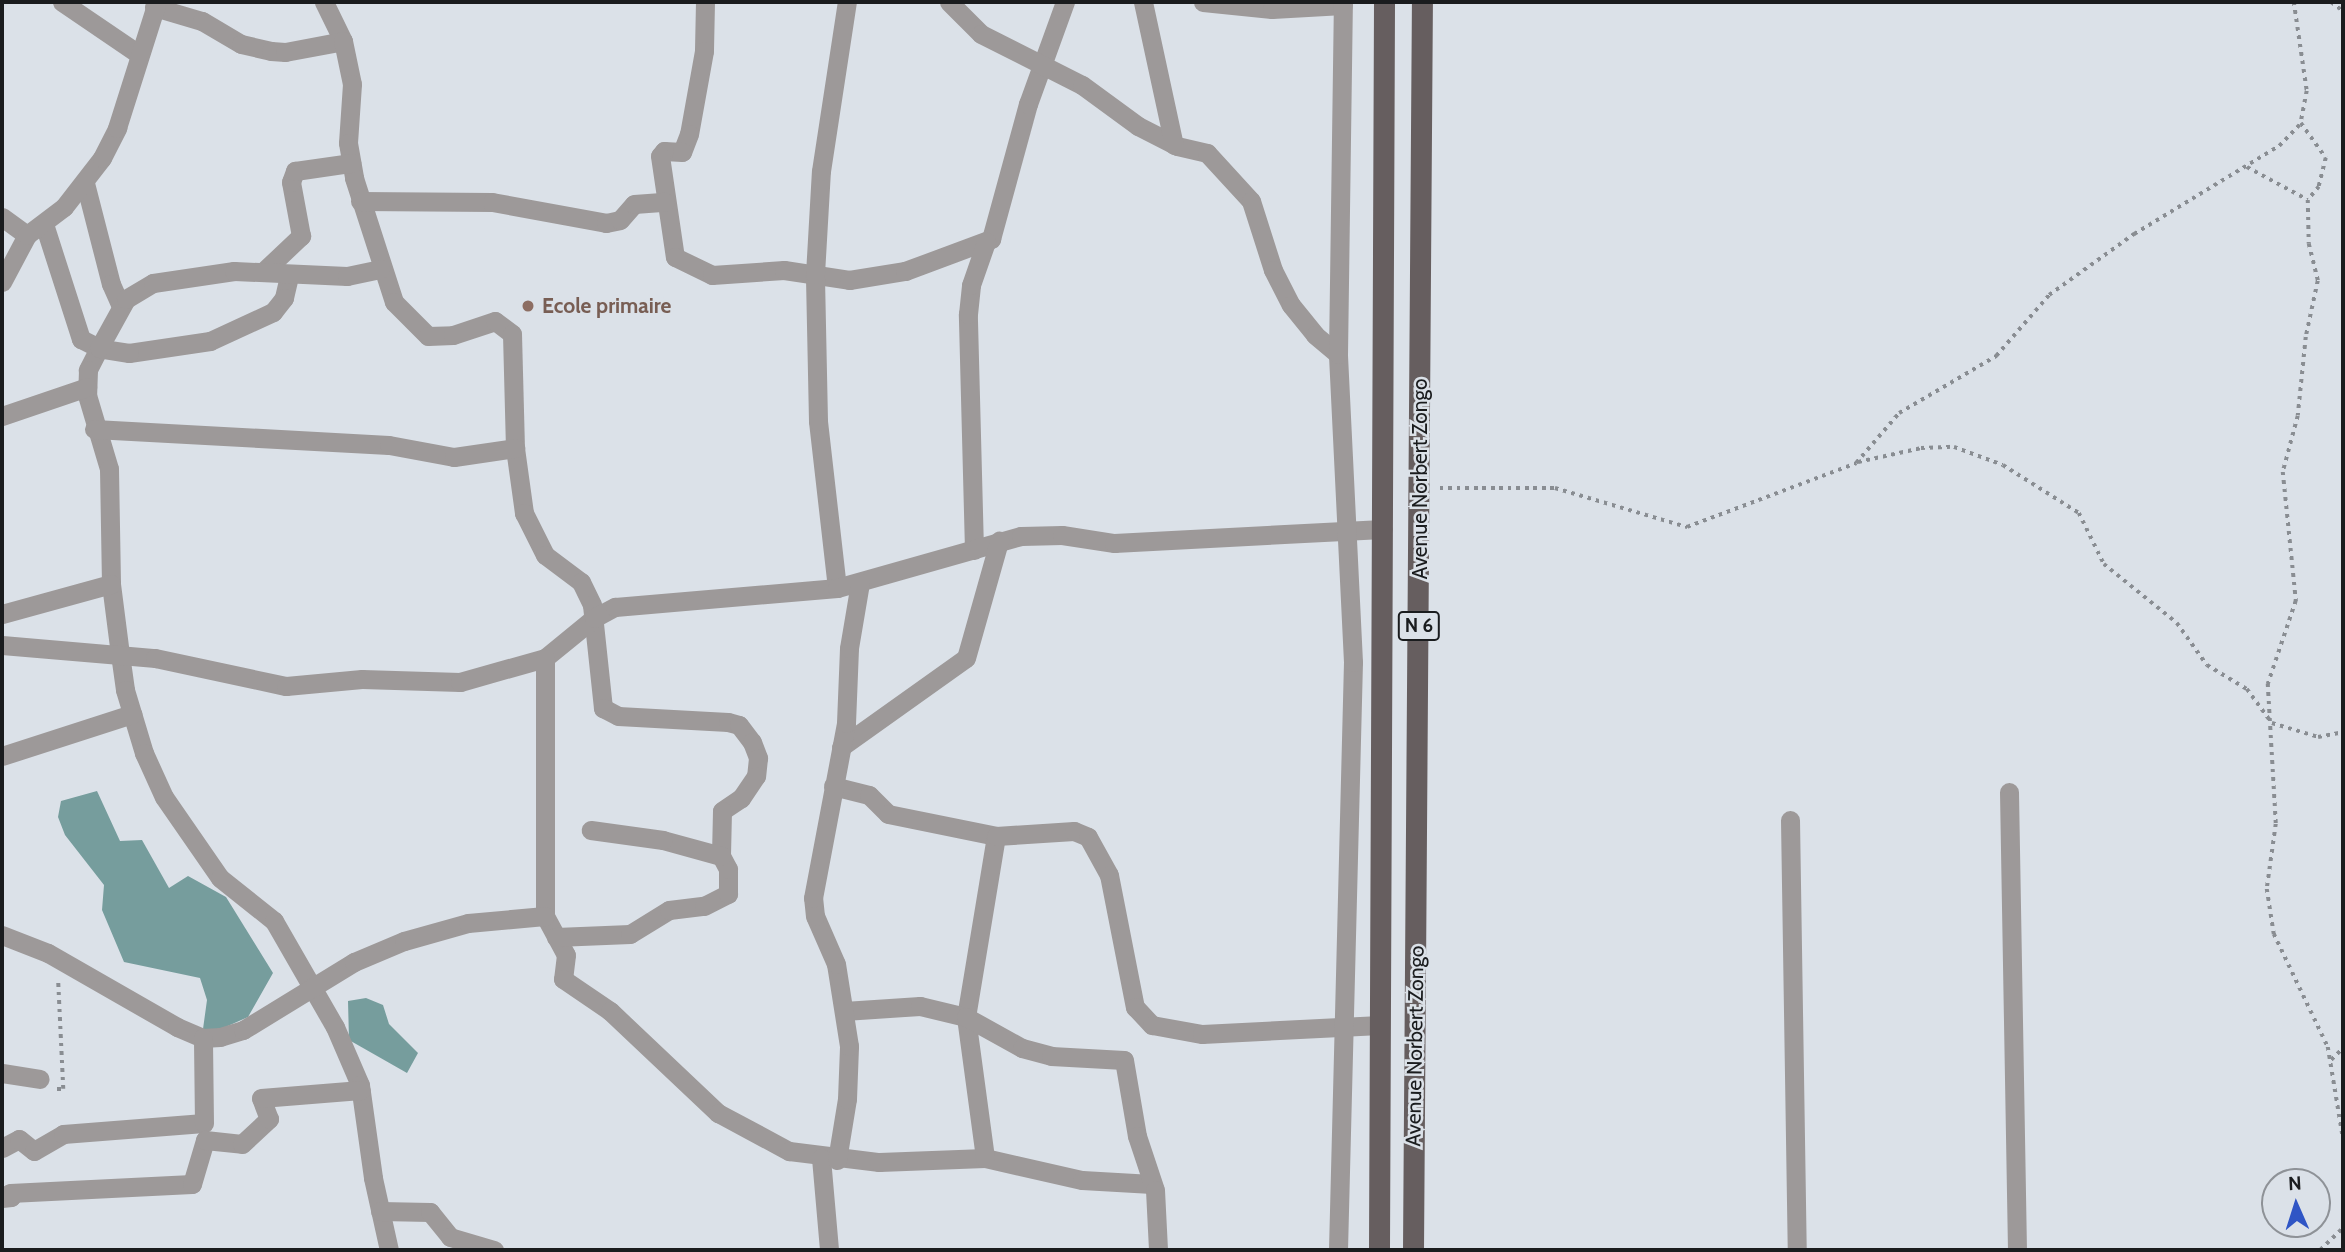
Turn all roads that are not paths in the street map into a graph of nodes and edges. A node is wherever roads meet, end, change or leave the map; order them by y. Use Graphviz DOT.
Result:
graph roads {
  1 [pos="62,2"];
  2 [pos="324,2"];
  3 [pos="705,2"];
  4 [pos="847,2"];
  5 [pos="949,2"];
  6 [pos="1065,2"];
  7 [pos="1143,2"];
  8 [pos="1203,2"];
  9 [pos="1384,2"];
  10 [pos="1422,2"];
  11 [pos="1343,3"];
  12 [pos="155,5"];
  13 [pos="343,41"];
  14 [pos="138,53"];
  15 [pos="1042,68"];
  16 [pos="1174,145"];
  17 [pos="351,163"];
  18 [pos="85,183"];
  19 [pos="360,201"];
  20 [pos="665,202"];
  21 [pos="2,217"];
  22 [pos="44,224"];
  23 [pos="27,235"];
  24 [pos="986,242"];
  25 [pos="380,269"];
  26 [pos="265,270"];
  27 [pos="816,274"];
  28 [pos="289,276"];
  29 [pos="2,282"];
  30 [pos="121,306"];
  31 [pos="99,348"];
  32 [pos="1338,354"];
  33 [pos="87,387"];
  34 [pos="2,416"];
  35 [pos="94,429"];
  36 [pos="515,448"];
  37 [pos="1383,529"];
  38 [pos="1344,532"];
  39 [pos="999,541"];
  40 [pos="974,550"];
  41 [pos="860,583"];
  42 [pos="111,584"];
  43 [pos="837,588"];
  44 [pos="2,614"];
  45 [pos="594,618"];
  46 [pos="2,645"];
  47 [pos="120,654"];
  48 [pos="545,658"];
  49 [pos="132,714"];
  50 [pos="841,747"];
  51 [pos="2,756"];
  52 [pos="833,786"];
  53 [pos="2009,792"];
  54 [pos="1790,820"];
  55 [pos="592,830"];
  56 [pos="996,836"];
  57 [pos="721,856"];
  58 [pos="545,916"];
  59 [pos="2,935"];
  60 [pos="555,937"];
  61 [pos="313,986"];
  62 [pos="844,1012"];
  63 [pos="967,1017"];
  64 [pos="1380,1025"];
  65 [pos="1341,1027"];
  66 [pos="203,1038"];
  67 [pos="2,1073"];
  68 [pos="40,1079"];
  69 [pos="361,1090"];
  70 [pos="2,1148"];
  71 [pos="985,1158"];
  72 [pos="829,1159"];
  73 [pos="1152,1184"];
  74 [pos="2,1198"];
  75 [pos="380,1211"];
  76 [pos="388,1250"];
  77 [pos="494,1250"];
  78 [pos="829,1250"];
  79 [pos="1158,1250"];
  80 [pos="1338,1250"];
  81 [pos="1380,1250"];
  82 [pos="1413,1250"];
  83 [pos="1797,1250"];
  84 [pos="2017,1250"];
  1 -- 14 [label="street"];
  2 -- 13 [label="street"];
  3 -- 20 [label="street"];
  4 -- 27 [label="street"];
  5 -- 15 [label="street"];
  6 -- 15 [label="street"];
  7 -- 16 [label="street"];
  8 -- 11 [label="street"];
  9 -- 37 [label="main road, Avenue Norbert Zongo / N 6"];
  10 -- 82 [label="main road, Avenue Norbert Zongo / N 6"];
  11 -- 32 [label="street"];
  12 -- 13 [label="street"];
  12 -- 14 [label="street"];
  13 -- 17 [label="street"];
  14 -- 18 [label="street"];
  15 -- 16 [label="street"];
  15 -- 24 [label="street"];
  16 -- 32 [label="street"];
  17 -- 19 [label="street"];
  17 -- 26 [label="street"];
  18 -- 22 [label="street"];
  18 -- 30 [label="street"];
  19 -- 20 [label="street"];
  19 -- 25 [label="street"];
  20 -- 27 [label="street"];
  21 -- 23 [label="street"];
  22 -- 23 [label="street"];
  22 -- 31 [label="street"];
  23 -- 29 [label="street"];
  24 -- 27 [label="street"];
  24 -- 40 [label="street"];
  25 -- 28 [label="street"];
  25 -- 36 [label="street"];
  26 -- 28 [label="street"];
  26 -- 30 [label="street"];
  27 -- 43 [label="street"];
  28 -- 31 [label="street"];
  30 -- 31 [label="street"];
  31 -- 33 [label="street"];
  32 -- 38 [label="street"];
  33 -- 34 [label="street"];
  33 -- 35 [label="street"];
  35 -- 36 [label="street"];
  35 -- 42 [label="street"];
  36 -- 45 [label="street"];
  37 -- 38 [label="street"];
  37 -- 64 [label="main road, Avenue Norbert Zongo / N 6"];
  38 -- 39 [label="street"];
  38 -- 65 [label="street"];
  39 -- 40 [label="street"];
  39 -- 50 [label="street"];
  40 -- 41 [label="street"];
  41 -- 43 [label="street"];
  41 -- 50 [label="street"];
  42 -- 44 [label="street"];
  42 -- 47 [label="street"];
  43 -- 45 [label="street"];
  45 -- 48 [label="street"];
  45 -- 57 [label="street"];
  46 -- 47 [label="street"];
  47 -- 48 [label="street"];
  47 -- 49 [label="street"];
  48 -- 58 [label="street"];
  49 -- 51 [label="street"];
  49 -- 61 [label="street"];
  50 -- 52 [label="street"];
  52 -- 56 [label="street"];
  52 -- 62 [label="street"];
  53 -- 84 [label="street"];
  54 -- 83 [label="street"];
  55 -- 57 [label="street"];
  56 -- 63 [label="street"];
  56 -- 65 [label="street"];
  57 -- 60 [label="street"];
  58 -- 60 [label="street"];
  58 -- 61 [label="street"];
  59 -- 66 [label="street"];
  60 -- 72 [label="street"];
  61 -- 66 [label="street"];
  61 -- 69 [label="street"];
  62 -- 63 [label="street"];
  62 -- 72 [label="street"];
  63 -- 71 [label="street"];
  63 -- 73 [label="street"];
  64 -- 65 [label="street"];
  64 -- 81 [label="main road, Avenue Norbert Zongo / N 6"];
  65 -- 80 [label="street"];
  66 -- 70 [label="street"];
  67 -- 68 [label="street"];
  69 -- 74 [label="street"];
  69 -- 75 [label="street"];
  71 -- 72 [label="street"];
  71 -- 73 [label="street"];
  72 -- 78 [label="street"];
  73 -- 79 [label="street"];
  75 -- 76 [label="street"];
  75 -- 77 [label="street"];
}
